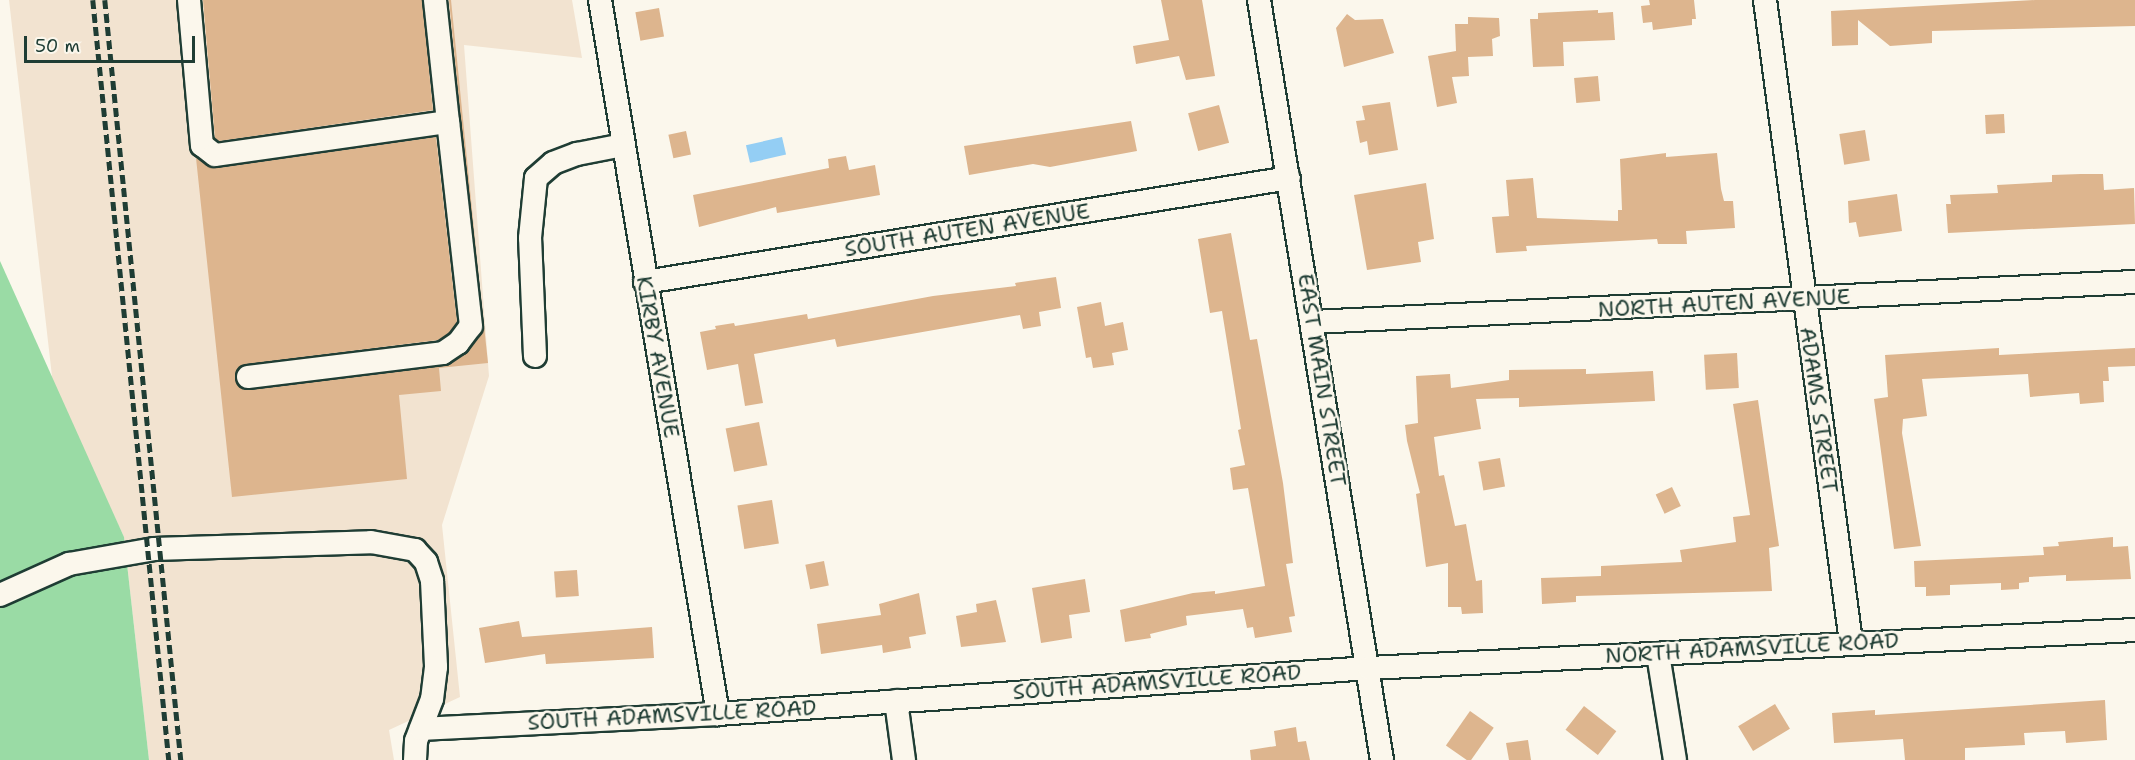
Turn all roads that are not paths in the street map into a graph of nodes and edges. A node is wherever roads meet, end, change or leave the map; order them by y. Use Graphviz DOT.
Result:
graph roads {
  1 [pos="189,0"];
  2 [pos="435,0"];
  3 [pos="600,0"];
  4 [pos="1258,0"];
  5 [pos="1765,0"];
  6 [pos="448,122"];
  7 [pos="623,145"];
  8 [pos="1288,178"];
  9 [pos="645,282"];
  10 [pos="2135,282"];
  11 [pos="1803,299"];
  12 [pos="1313,322"];
  13 [pos="535,356"];
  14 [pos="248,377"];
  15 [pos="0,595"];
  16 [pos="2135,630"];
  17 [pos="1851,642"];
  18 [pos="1658,654"];
  19 [pos="1369,668"];
  20 [pos="896,701"];
  21 [pos="718,714"];
  22 [pos="421,729"];
  23 [pos="414,760"];
  24 [pos="904,760"];
  25 [pos="1382,760"];
  26 [pos="1675,760"];
  1 -- 6 [label="street"];
  2 -- 6 [label="street"];
  3 -- 7 [label="street, KIRBY AVENUE"];
  4 -- 8 [label="street, EAST MAIN STREET"];
  5 -- 11 [label="street, ADAMS STREET"];
  6 -- 14 [label="street"];
  7 -- 9 [label="street, KIRBY AVENUE"];
  7 -- 13 [label="street"];
  8 -- 9 [label="street, SOUTH AUTEN AVENUE"];
  8 -- 12 [label="street, EAST MAIN STREET"];
  9 -- 21 [label="street, KIRBY AVENUE"];
  10 -- 11 [label="street, NORTH AUTEN AVENUE"];
  11 -- 12 [label="street, NORTH AUTEN AVENUE"];
  11 -- 17 [label="street, ADAMS STREET"];
  12 -- 19 [label="street, EAST MAIN STREET"];
  15 -- 22 [label="street"];
  16 -- 17 [label="street, NORTH ADAMSVILLE ROAD"];
  17 -- 18 [label="street, NORTH ADAMSVILLE ROAD"];
  18 -- 19 [label="street, NORTH ADAMSVILLE ROAD"];
  18 -- 26 [label="street"];
  19 -- 20 [label="street, SOUTH ADAMSVILLE ROAD"];
  19 -- 25 [label="street, EAST MAIN STREET"];
  20 -- 21 [label="street, SOUTH ADAMSVILLE ROAD"];
  20 -- 24 [label="street"];
  21 -- 22 [label="street, SOUTH ADAMSVILLE ROAD"];
  22 -- 23 [label="street"];
}
